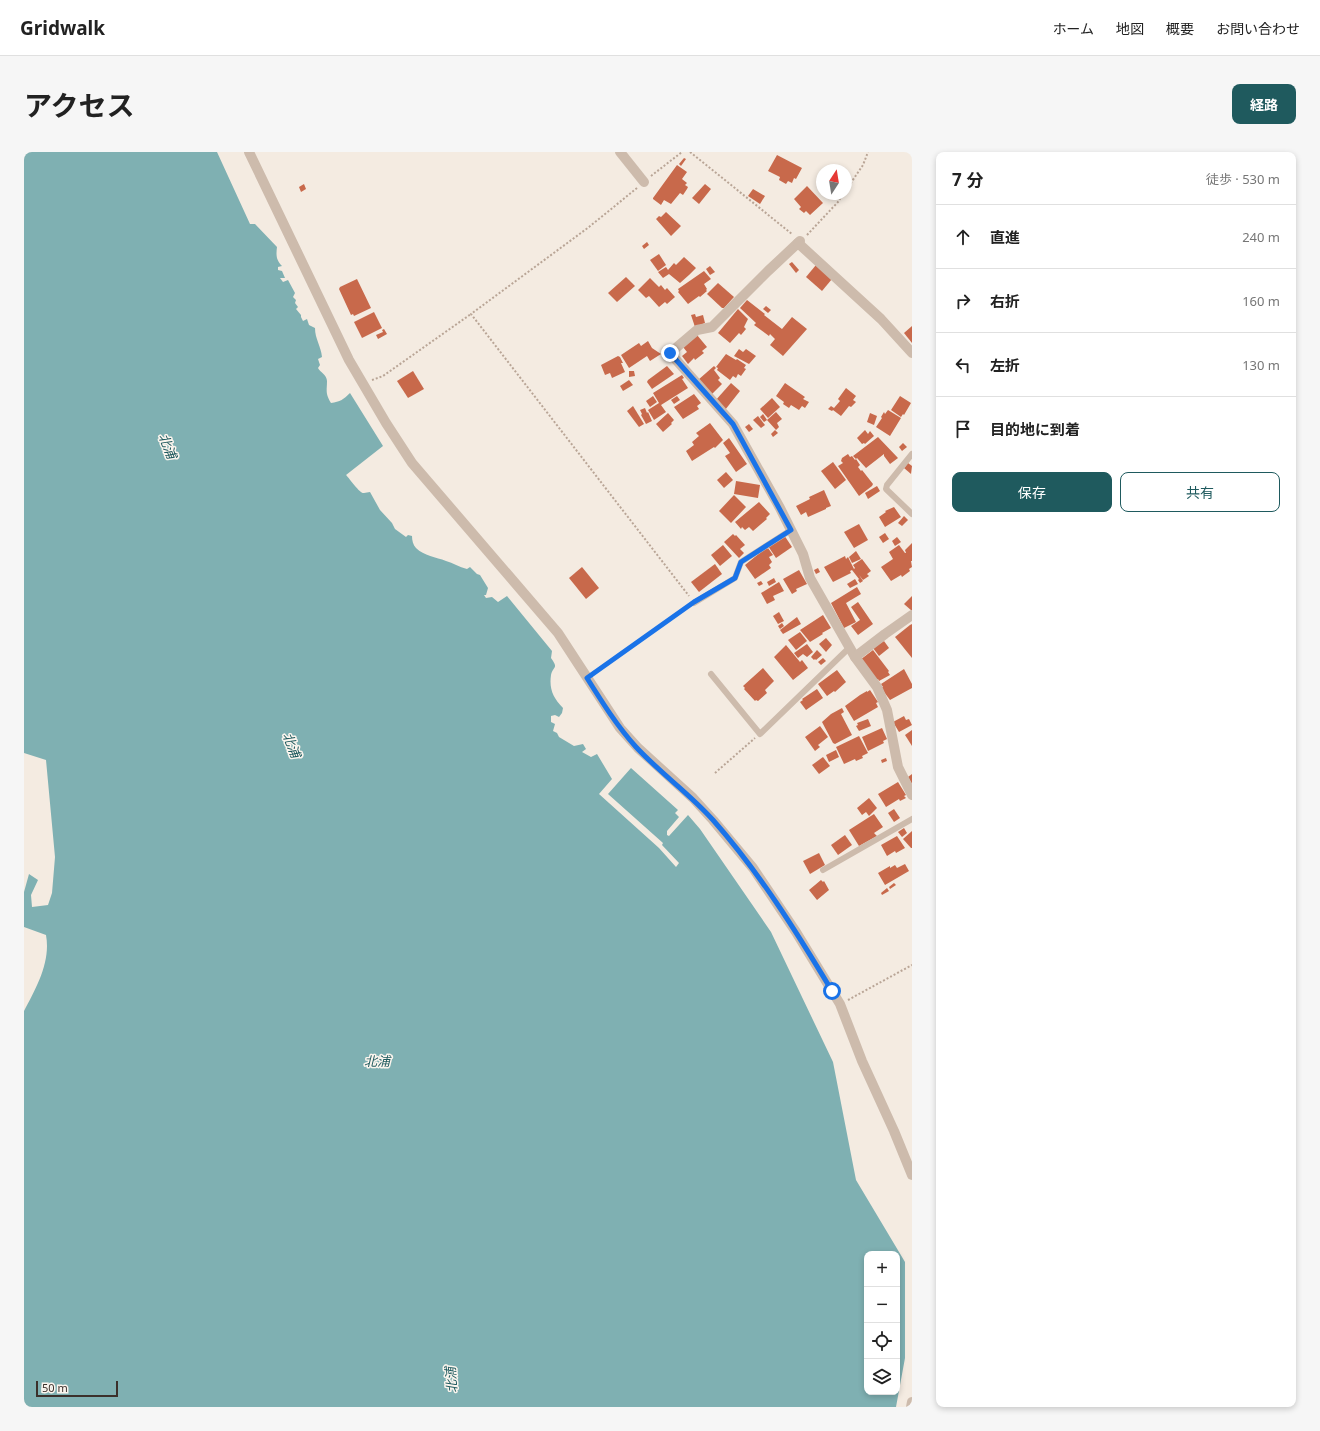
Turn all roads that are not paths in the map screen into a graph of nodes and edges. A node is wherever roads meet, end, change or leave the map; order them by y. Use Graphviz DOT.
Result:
graph roads {
  1 [pos="249,152"];
  2 [pos="620,152"];
  3 [pos="644,182"];
  4 [pos="912,353"];
  5 [pos="912,454"];
  6 [pos="912,514"];
  7 [pos="791,530"];
  8 [pos="694,602"];
  9 [pos="912,615"];
  10 [pos="850,647"];
  11 [pos="855,657"];
  12 [pos="711,674"];
  13 [pos="912,795"];
  14 [pos="912,819"];
  15 [pos="823,870"];
  16 [pos="912,1175"];
  17 [pos="912,1402"];
  18 [pos="911,1407"];
  1 -- 16 [label="street"];
  2 -- 3 [label="street"];
  4 -- 7 [label="street"];
  5 -- 6 [label="lane"];
  7 -- 8 [label="lane"];
  7 -- 10 [label="street"];
  9 -- 11 [label="street"];
  10 -- 11 [label="street"];
  10 -- 12 [label="lane"];
  11 -- 13 [label="street"];
  14 -- 15 [label="lane"];
  17 -- 18 [label="street"];
}
